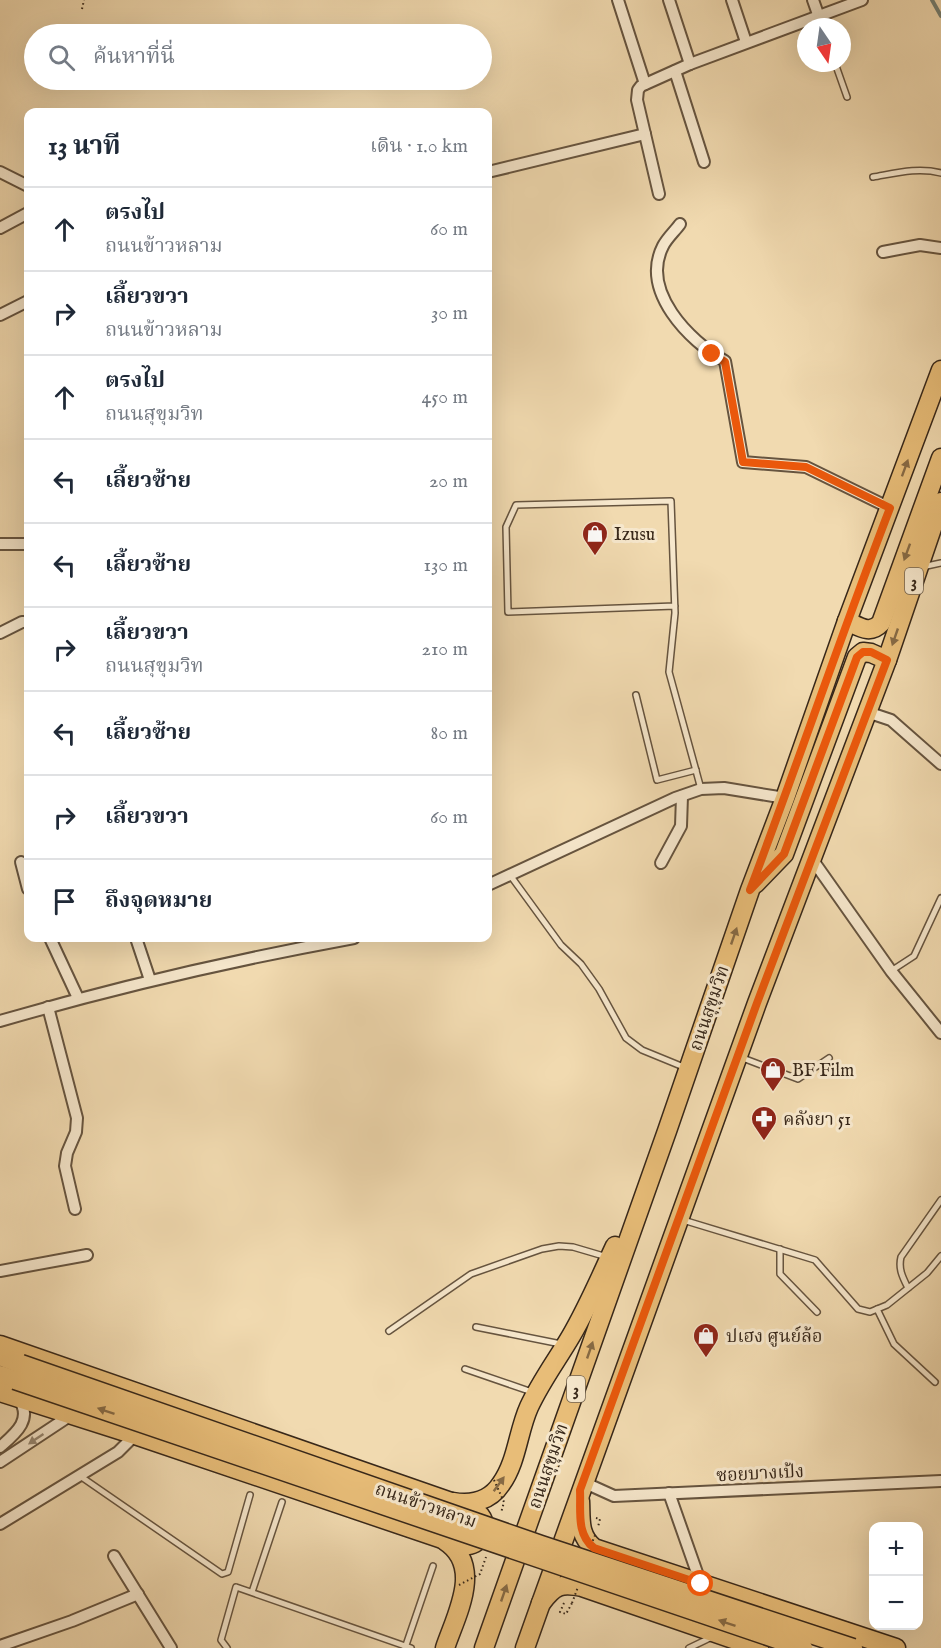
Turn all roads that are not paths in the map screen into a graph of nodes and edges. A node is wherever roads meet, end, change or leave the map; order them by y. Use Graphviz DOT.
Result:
graph roads {
  1 [pos="618,0"];
  2 [pos="669,0"];
  3 [pos="732,0"];
  4 [pos="813,0"];
  5 [pos="862,0"];
  6 [pos="819,18"];
  7 [pos="828,18"];
  8 [pos="797,28"];
  9 [pos="746,42"];
  10 [pos="690,64"];
  11 [pos="675,71"];
  12 [pos="838,72"];
  13 [pos="645,84"];
  14 [pos="847,97"];
  15 [pos="645,134"];
  16 [pos="704,162"];
  17 [pos="492,171"];
  18 [pos="0,172"];
  19 [pos="941,173"];
  20 [pos="873,177"];
  21 [pos="24,184"];
  22 [pos="659,194"];
  23 [pos="24,215"];
  24 [pos="680,224"];
  25 [pos="0,228"];
  26 [pos="941,248"];
  27 [pos="883,252"];
  28 [pos="24,303"];
  29 [pos="0,315"];
  30 [pos="941,370"];
  31 [pos="941,458"];
  32 [pos="941,502"];
  33 [pos="890,508"];
  34 [pos="0,544"];
  35 [pos="24,544"];
  36 [pos="941,563"];
  37 [pos="918,568"];
  38 [pos="675,606"];
  39 [pos="847,621"];
  40 [pos="24,622"];
  41 [pos="0,633"];
  42 [pos="887,660"];
  43 [pos="636,694"];
  44 [pos="867,712"];
  45 [pos="941,764"];
  46 [pos="696,770"];
  47 [pos="701,789"];
  48 [pos="682,796"];
  49 [pos="785,798"];
  50 [pos="812,859"];
  51 [pos="21,862"];
  52 [pos="661,863"];
  53 [pos="24,874"];
  54 [pos="510,875"];
  55 [pos="492,883"];
  56 [pos="750,890"];
  57 [pos="941,898"];
  58 [pos="52,942"];
  59 [pos="137,942"];
  60 [pos="333,942"];
  61 [pos="891,971"];
  62 [pos="150,980"];
  63 [pos="78,998"];
  64 [pos="48,1007"];
  65 [pos="0,1021"];
  66 [pos="941,1034"];
  67 [pos="738,1056"];
  68 [pos="829,1058"];
  69 [pos="688,1069"];
  70 [pos="667,1131"];
  71 [pos="941,1200"];
  72 [pos="75,1209"];
  73 [pos="679,1218"];
  74 [pos="780,1249"];
  75 [pos="87,1255"];
  76 [pos="941,1256"];
  77 [pos="610,1257"];
  78 [pos="0,1271"];
  79 [pos="908,1288"];
  80 [pos="877,1309"];
  81 [pos="817,1312"];
  82 [pos="476,1327"];
  83 [pos="389,1330"];
  84 [pos="0,1345"];
  85 [pos="566,1345"];
  86 [pos="0,1356"];
  87 [pos="465,1369"];
  88 [pos="11,1382"];
  89 [pos="935,1382"];
  90 [pos="536,1393"];
  91 [pos="71,1415"];
  92 [pos="135,1434"];
  93 [pos="0,1447"];
  94 [pos="0,1462"];
  95 [pos="80,1476"];
  96 [pos="941,1481"];
  97 [pos="581,1486"];
  98 [pos="669,1493"];
  99 [pos="250,1495"];
  100 [pos="282,1502"];
  101 [pos="448,1502"];
  102 [pos="0,1524"];
  103 [pos="438,1537"];
  104 [pos="114,1556"];
  105 [pos="618,1556"];
  106 [pos="434,1566"];
  107 [pos="701,1584"];
  108 [pos="252,1592"];
  109 [pos="138,1594"];
  110 [pos="607,1596"];
  111 [pos="540,1603"];
  112 [pos="718,1634"];
  113 [pos="738,1644"];
  114 [pos="0,1646"];
  115 [pos="407,1647"];
  116 [pos="171,1648"];
  117 [pos="227,1648"];
  118 [pos="445,1648"];
  119 [pos="484,1648"];
  120 [pos="525,1648"];
  121 [pos="689,1648"];
  122 [pos="759,1648"];
  123 [pos="803,1648"];
  124 [pos="853,1648"];
  125 [pos="896,1648"];
  1 -- 13 [label="street"];
  2 -- 10 [label="street"];
  3 -- 9 [label="street"];
  4 -- 6 [label="street"];
  5 -- 7 [label="street"];
  8 -- 9 [label="street"];
  9 -- 10 [label="street"];
  10 -- 11 [label="street"];
  11 -- 13 [label="street"];
  11 -- 16 [label="street"];
  12 -- 14 [label="lane"];
  13 -- 15 [label="street"];
  15 -- 17 [label="street"];
  15 -- 22 [label="street"];
  18 -- 21 [label="street"];
  19 -- 20 [label="lane"];
  23 -- 25 [label="street"];
  24 -- 33 [label="street"];
  26 -- 27 [label="street"];
  28 -- 29 [label="street"];
  33 -- 30 [label="main road, ถนนสุขุมวิท / 3, one-way"];
  31 -- 39 [label="main road, one-way"];
  32 -- 37 [label="main road, 3"];
  33 -- 39 [label="main road, ถนนสุขุมวิท / 3"];
  34 -- 35 [label="street"];
  36 -- 37 [label="lane"];
  37 -- 42 [label="main road, 3, one-way"];
  38 -- 38 [label="lane"];
  38 -- 46 [label="lane"];
  39 -- 49 [label="main road, ถนนสุขุมวิท / 3"];
  40 -- 41 [label="street"];
  42 -- 44 [label="main road, 3"];
  42 -- 56 [label="main road"];
  43 -- 46 [label="lane"];
  44 -- 45 [label="street"];
  44 -- 50 [label="main road, 3"];
  46 -- 47 [label="lane"];
  47 -- 48 [label="street"];
  47 -- 49 [label="street"];
  48 -- 52 [label="street"];
  48 -- 54 [label="street"];
  49 -- 56 [label="main road, ถนนสุขุมวิท / 3"];
  50 -- 61 [label="street"];
  50 -- 67 [label="main road, 3"];
  51 -- 53 [label="street"];
  54 -- 55 [label="street"];
  54 -- 69 [label="lane"];
  69 -- 56 [label="main road, ถนนสุขุมวิท / 3, one-way"];
  57 -- 61 [label="lane"];
  58 -- 63 [label="street"];
  59 -- 62 [label="street"];
  60 -- 62 [label="street"];
  61 -- 66 [label="street"];
  62 -- 63 [label="street"];
  63 -- 64 [label="street"];
  64 -- 65 [label="street"];
  64 -- 72 [label="street"];
  67 -- 68 [label="lane"];
  67 -- 73 [label="main road, 3"];
  69 -- 70 [label="main road, ถนนสุขุมวิท / 3"];
  70 -- 77 [label="main road"];
  119 -- 70 [label="main road, ถนนสุขุมวิท / 3, one-way"];
  71 -- 79 [label="lane"];
  73 -- 74 [label="lane"];
  73 -- 97 [label="main road, 3"];
  74 -- 80 [label="lane"];
  74 -- 81 [label="lane"];
  75 -- 78 [label="street"];
  76 -- 79 [label="lane"];
  77 -- 83 [label="lane"];
  77 -- 85 [label="main road"];
  79 -- 80 [label="lane"];
  80 -- 89 [label="lane"];
  82 -- 85 [label="lane"];
  84 -- 101 [label="main road"];
  85 -- 90 [label="main road"];
  86 -- 88 [label="main road, ถนนข้าวหลาม"];
  87 -- 90 [label="lane"];
  88 -- 91 [label="main road"];
  88 -- 93 [label="street"];
  123 -- 88 [label="main road, ถนนข้าวหลาม, one-way, bridge"];
  88 -- 124 [label="main road, ถนนข้าวหลาม, bridge"];
  101 -- 90 [label="main road, one-way"];
  91 -- 92 [label="main road"];
  91 -- 94 [label="street, one-way"];
  92 -- 95 [label="street"];
  92 -- 103 [label="main road"];
  95 -- 99 [label="lane"];
  95 -- 102 [label="street"];
  96 -- 98 [label="street, ซอยบางเป้ง"];
  97 -- 98 [label="street, ซอยบางเป้ง"];
  97 -- 105 [label="main road"];
  97 -- 111 [label="main road, 3"];
  98 -- 107 [label="street"];
  100 -- 108 [label="lane"];
  101 -- 103 [label="main road"];
  103 -- 118 [label="main road"];
  104 -- 109 [label="street"];
  105 -- 107 [label="main road"];
  105 -- 110 [label="main road"];
  106 -- 115 [label="lane"];
  107 -- 125 [label="main road"];
  108 -- 115 [label="lane"];
  108 -- 117 [label="lane"];
  109 -- 114 [label="street"];
  109 -- 116 [label="street"];
  110 -- 111 [label="main road"];
  110 -- 112 [label="main road"];
  111 -- 120 [label="main road, 3"];
  112 -- 113 [label="main road"];
  112 -- 121 [label="lane"];
  113 -- 122 [label="main road"];
}
